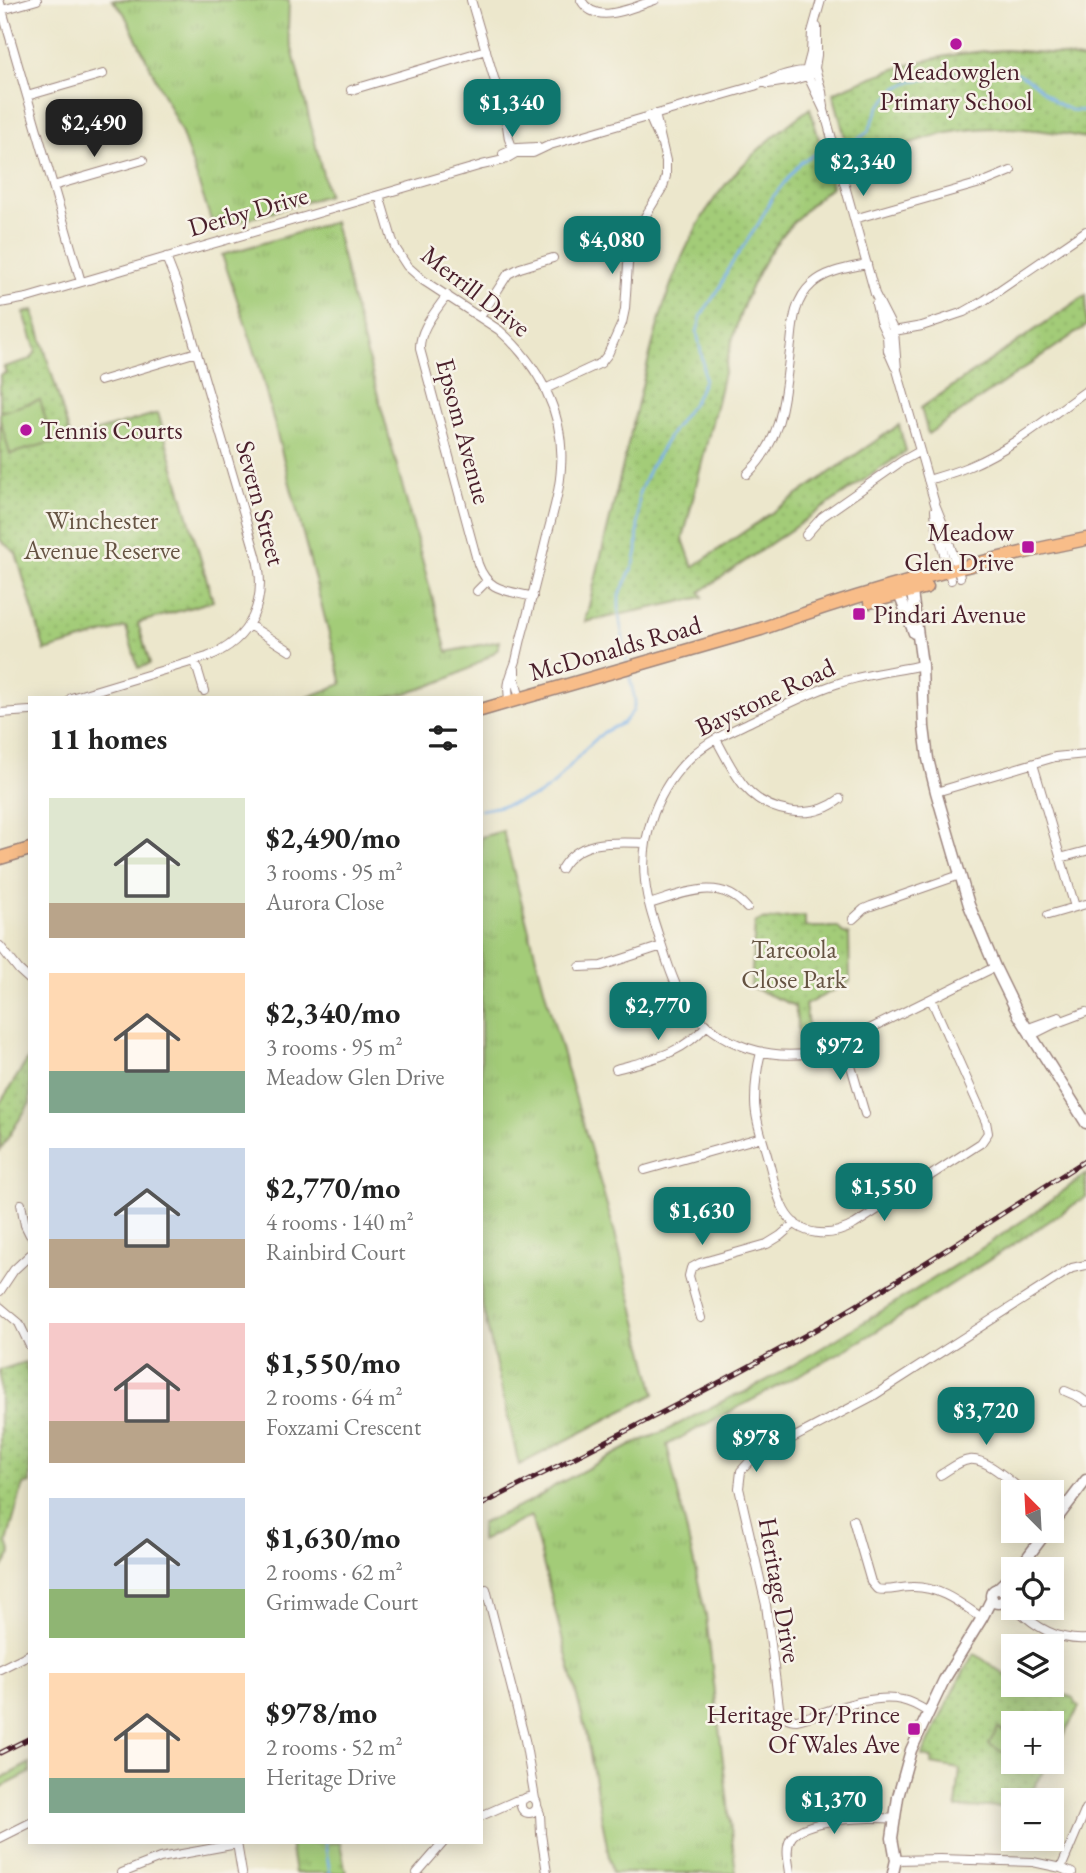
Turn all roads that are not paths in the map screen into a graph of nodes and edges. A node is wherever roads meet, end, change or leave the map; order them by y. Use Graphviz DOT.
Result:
graph roads {
  1 [pos="37,0"];
  2 [pos="471,0"];
  3 [pos="581,0"];
  4 [pos="655,0"];
  5 [pos="821,0"];
  6 [pos="1,7"];
  7 [pos="486,50"];
  8 [pos="810,73"];
  9 [pos="103,74"];
  10 [pos="351,90"];
  11 [pos="27,96"];
  12 [pos="652,115"];
  13 [pos="515,150"];
  14 [pos="142,160"];
  15 [pos="1011,171"];
  16 [pos="53,186"];
  17 [pos="379,195"];
  18 [pos="854,219"];
  19 [pos="1086,231"];
  20 [pos="169,256"];
  21 [pos="554,258"];
  22 [pos="867,264"];
  23 [pos="82,282"];
  24 [pos="447,295"];
  25 [pos="27,298"];
  26 [pos="0,303"];
  27 [pos="0,309"];
  28 [pos="480,317"];
  29 [pos="892,335"];
  30 [pos="197,352"];
  31 [pos="100,381"];
  32 [pos="545,389"];
  33 [pos="1086,391"];
  34 [pos="920,451"];
  35 [pos="747,474"];
  36 [pos="928,480"];
  37 [pos="806,535"];
  38 [pos="1086,539"];
  39 [pos="955,575"];
  40 [pos="486,582"];
  41 [pos="911,587"];
  42 [pos="477,591"];
  43 [pos="897,591"];
  44 [pos="533,597"];
  45 [pos="249,625"];
  46 [pos="919,645"];
  47 [pos="290,651"];
  48 [pos="195,661"];
  49 [pos="922,665"];
  50 [pos="204,691"];
  51 [pos="78,696"];
  52 [pos="515,700"];
  53 [pos="483,709"];
  54 [pos="28,710"];
  55 [pos="0,712"];
  56 [pos="716,739"];
  57 [pos="1086,754"];
  58 [pos="1032,764"];
  59 [pos="936,792"];
  60 [pos="839,799"];
  61 [pos="28,842"];
  62 [pos="646,844"];
  63 [pos="0,850"];
  64 [pos="28,850"];
  65 [pos="1086,851"];
  66 [pos="0,858"];
  67 [pos="1060,858"];
  68 [pos="561,869"];
  69 [pos="960,875"];
  70 [pos="1086,904"];
  71 [pos="649,905"];
  72 [pos="1074,907"];
  73 [pos="747,908"];
  74 [pos="1048,915"];
  75 [pos="853,919"];
  76 [pos="0,946"];
  77 [pos="662,946"];
  78 [pos="580,967"];
  79 [pos="995,967"];
  80 [pos="28,978"];
  81 [pos="931,999"];
  82 [pos="1086,1012"];
  83 [pos="707,1025"];
  84 [pos="1028,1032"];
  85 [pos="844,1042"];
  86 [pos="761,1052"];
  87 [pos="616,1069"];
  88 [pos="865,1114"];
  89 [pos="1086,1123"];
  90 [pos="762,1137"];
  91 [pos="645,1170"];
  92 [pos="21,1204"];
  93 [pos="795,1223"];
  94 [pos="28,1231"];
  95 [pos="28,1257"];
  96 [pos="1086,1265"];
  97 [pos="0,1291"];
  98 [pos="0,1307"];
  99 [pos="701,1318"];
  100 [pos="28,1342"];
  101 [pos="1065,1391"];
  102 [pos="1086,1402"];
  103 [pos="940,1475"];
  104 [pos="1008,1480"];
  105 [pos="1086,1480"];
  106 [pos="1064,1506"];
  107 [pos="853,1520"];
  108 [pos="486,1589"];
  109 [pos="1001,1604"];
  110 [pos="982,1618"];
  111 [pos="1032,1620"];
  112 [pos="1086,1639"];
  113 [pos="28,1655"];
  114 [pos="1,1666"];
  115 [pos="928,1712"];
  116 [pos="531,1800"];
  117 [pos="1086,1809"];
  118 [pos="493,1811"];
  119 [pos="525,1811"];
  120 [pos="483,1814"];
  121 [pos="28,1823"];
  122 [pos="894,1823"];
  123 [pos="541,1834"];
  124 [pos="0,1838"];
  125 [pos="232,1844"];
  126 [pos="237,1844"];
  127 [pos="442,1844"];
  128 [pos="900,1861"];
  129 [pos="1062,1868"];
  130 [pos="122,1873"];
  131 [pos="242,1873"];
  132 [pos="417,1873"];
  133 [pos="548,1873"];
  134 [pos="790,1873"];
  135 [pos="893,1873"];
  136 [pos="901,1873"];
  137 [pos="1072,1873"];
  1 -- 6 [label="street"];
  2 -- 7 [label="street"];
  3 -- 4 [label="street"];
  5 -- 8 [label="street"];
  6 -- 11 [label="street"];
  7 -- 10 [label="street"];
  7 -- 13 [label="street"];
  8 -- 12 [label="street, Derby Drive"];
  8 -- 18 [label="street"];
  9 -- 11 [label="street"];
  11 -- 16 [label="street"];
  12 -- 13 [label="street, Derby Drive"];
  12 -- 32 [label="street"];
  13 -- 17 [label="street, Derby Drive"];
  14 -- 16 [label="street"];
  15 -- 18 [label="street"];
  16 -- 23 [label="street"];
  17 -- 20 [label="street, Derby Drive"];
  17 -- 24 [label="street, Merrill Drive"];
  18 -- 22 [label="street"];
  19 -- 29 [label="street"];
  20 -- 23 [label="street, Derby Drive"];
  20 -- 30 [label="street, Severn Street"];
  21 -- 28 [label="street"];
  22 -- 29 [label="street"];
  22 -- 35 [label="street"];
  23 -- 25 [label="street, Derby Drive"];
  24 -- 28 [label="street, Merrill Drive"];
  24 -- 40 [label="street, Epsom Avenue"];
  25 -- 26 [label="street, Derby Drive"];
  25 -- 27 [label="street, Derby Drive"];
  28 -- 32 [label="street, Merrill Drive"];
  29 -- 34 [label="street"];
  30 -- 31 [label="street"];
  30 -- 45 [label="street, Severn Street"];
  32 -- 44 [label="street, Merrill Drive"];
  33 -- 36 [label="street"];
  34 -- 36 [label="street"];
  34 -- 37 [label="street"];
  36 -- 39 [label="street"];
  38 -- 39 [label="main road, McDonalds Road"];
  39 -- 41 [label="main road, McDonalds Road"];
  40 -- 42 [label="street"];
  40 -- 44 [label="street"];
  41 -- 43 [label="main road, McDonalds Road"];
  41 -- 46 [label="street"];
  43 -- 46 [label="street"];
  43 -- 52 [label="main road, McDonalds Road"];
  44 -- 52 [label="street, Merrill Drive"];
  45 -- 47 [label="street"];
  45 -- 48 [label="street, Severn Street"];
  46 -- 49 [label="street"];
  48 -- 50 [label="street"];
  48 -- 51 [label="street, Severn Street"];
  49 -- 56 [label="street, Baystone Road"];
  49 -- 59 [label="street"];
  52 -- 53 [label="main road, McDonalds Road"];
  54 -- 55 [label="street"];
  56 -- 60 [label="street"];
  56 -- 62 [label="street, Baystone Road"];
  57 -- 58 [label="street"];
  58 -- 59 [label="street"];
  58 -- 67 [label="street"];
  59 -- 69 [label="street"];
  61 -- 63 [label="main road"];
  62 -- 68 [label="street"];
  62 -- 71 [label="street, Baystone Road"];
  64 -- 66 [label="main road"];
  65 -- 67 [label="street"];
  67 -- 72 [label="street"];
  69 -- 75 [label="street"];
  69 -- 79 [label="street"];
  70 -- 72 [label="street"];
  71 -- 73 [label="street"];
  71 -- 77 [label="street, Baystone Road"];
  72 -- 74 [label="street"];
  76 -- 80 [label="street"];
  77 -- 78 [label="street"];
  77 -- 83 [label="street, Baystone Road"];
  79 -- 81 [label="street, Baystone Road"];
  79 -- 84 [label="street"];
  81 -- 85 [label="street, Baystone Road"];
  81 -- 93 [label="street"];
  82 -- 84 [label="street"];
  83 -- 86 [label="street, Baystone Road"];
  83 -- 87 [label="street"];
  84 -- 89 [label="street"];
  85 -- 86 [label="street, Baystone Road"];
  85 -- 88 [label="street"];
  86 -- 90 [label="street"];
  90 -- 91 [label="street"];
  90 -- 93 [label="street"];
  92 -- 94 [label="street"];
  93 -- 99 [label="street"];
  95 -- 97 [label="street"];
  96 -- 115 [label="street, Heritage Drive"];
  98 -- 100 [label="street"];
  101 -- 102 [label="street"];
  103 -- 104 [label="street"];
  105 -- 106 [label="street"];
  107 -- 110 [label="street"];
  108 -- 116 [label="street"];
  109 -- 110 [label="street"];
  110 -- 115 [label="street"];
  111 -- 112 [label="street"];
  113 -- 114 [label="street"];
  115 -- 122 [label="street"];
  116 -- 118 [label="street"];
  116 -- 119 [label="street"];
  116 -- 119 [label="street"];
  116 -- 123 [label="street"];
  117 -- 129 [label="street"];
  118 -- 119 [label="street"];
  118 -- 120 [label="street"];
  119 -- 123 [label="street"];
  121 -- 124 [label="street"];
  122 -- 128 [label="street"];
  122 -- 134 [label="street"];
  123 -- 133 [label="street"];
  125 -- 130 [label="street"];
  126 -- 131 [label="street"];
  127 -- 132 [label="street"];
  128 -- 129 [label="street"];
  128 -- 135 [label="street"];
  128 -- 136 [label="street"];
  129 -- 137 [label="street"];
}
